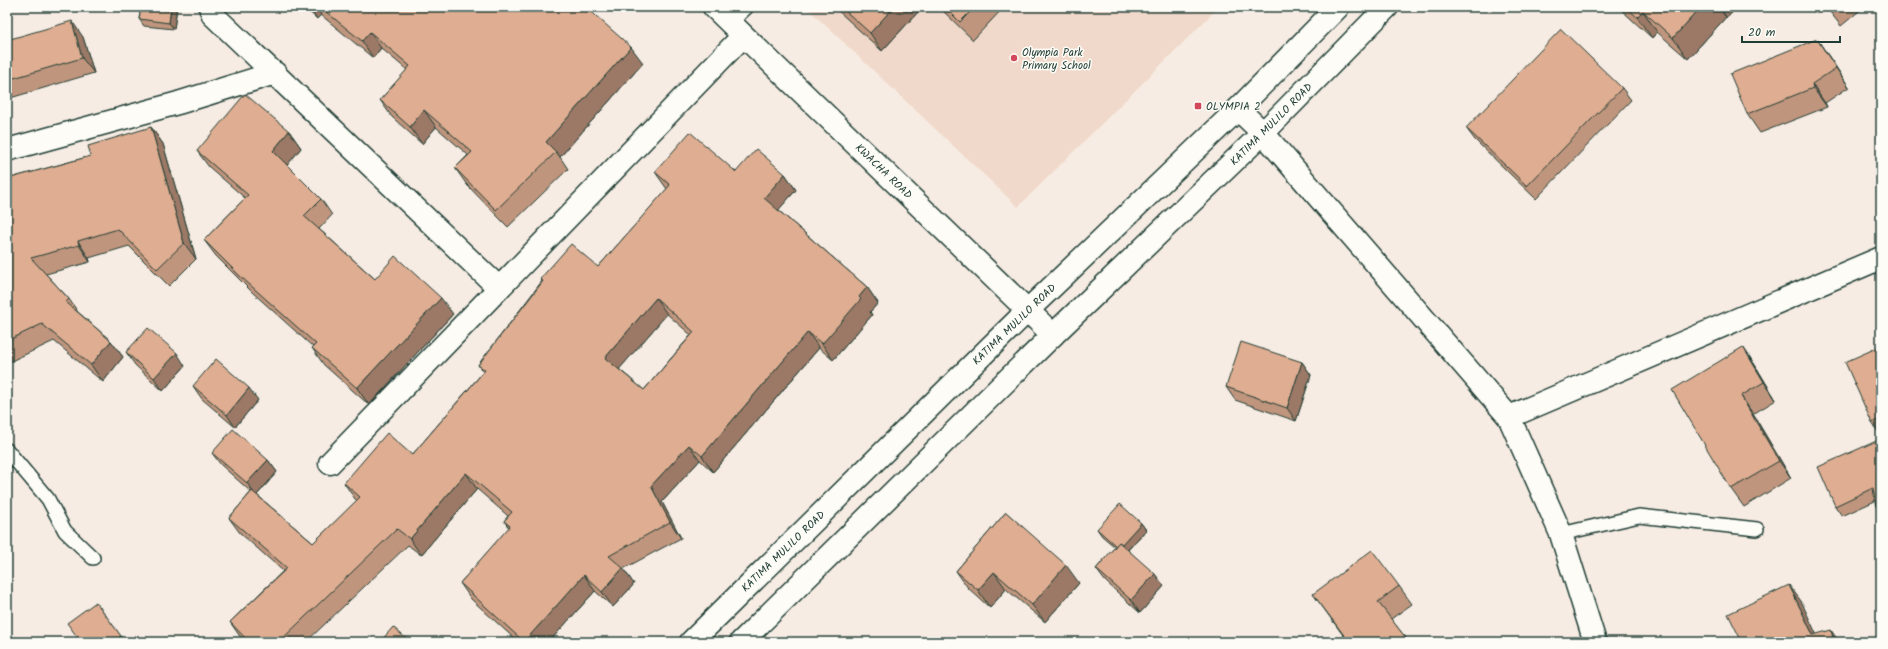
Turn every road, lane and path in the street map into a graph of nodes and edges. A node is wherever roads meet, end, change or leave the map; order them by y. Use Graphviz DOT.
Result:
graph roads {
  1 [pos="210,7"];
  2 [pos="714,7"];
  3 [pos="747,7"];
  4 [pos="1338,7"];
  5 [pos="1387,7"];
  6 [pos="736,29"];
  7 [pos="275,73"];
  8 [pos="1238,109"];
  9 [pos="1262,133"];
  10 [pos="7,150"];
  11 [pos="1881,258"];
  12 [pos="499,288"];
  13 [pos="1028,310"];
  14 [pos="1054,335"];
  15 [pos="1509,416"];
  16 [pos="7,450"];
  17 [pos="330,463"];
  18 [pos="1757,528"];
  19 [pos="1561,534"];
  20 [pos="93,558"];
  21 [pos="691,642"];
  22 [pos="741,642"];
  23 [pos="1595,642"];
  1 -- 7 [label="street"];
  2 -- 6 [label="street, KWACHA ROAD"];
  3 -- 6 [label="lane"];
  4 -- 8 [label="street, KATIMA MULILO ROAD"];
  5 -- 9 [label="street, KATIMA MULILO ROAD"];
  6 -- 12 [label="street"];
  6 -- 13 [label="street, KWACHA ROAD"];
  7 -- 10 [label="street"];
  7 -- 12 [label="street"];
  8 -- 9 [label="street"];
  8 -- 13 [label="street, KATIMA MULILO ROAD"];
  9 -- 14 [label="street, KATIMA MULILO ROAD"];
  9 -- 15 [label="street"];
  11 -- 15 [label="street"];
  12 -- 17 [label="street"];
  13 -- 14 [label="street, KWACHA ROAD"];
  13 -- 21 [label="street, KATIMA MULILO ROAD"];
  14 -- 22 [label="street, KATIMA MULILO ROAD"];
  15 -- 19 [label="street"];
  16 -- 20 [label="lane"];
  18 -- 19 [label="lane"];
  19 -- 23 [label="street"];
}
